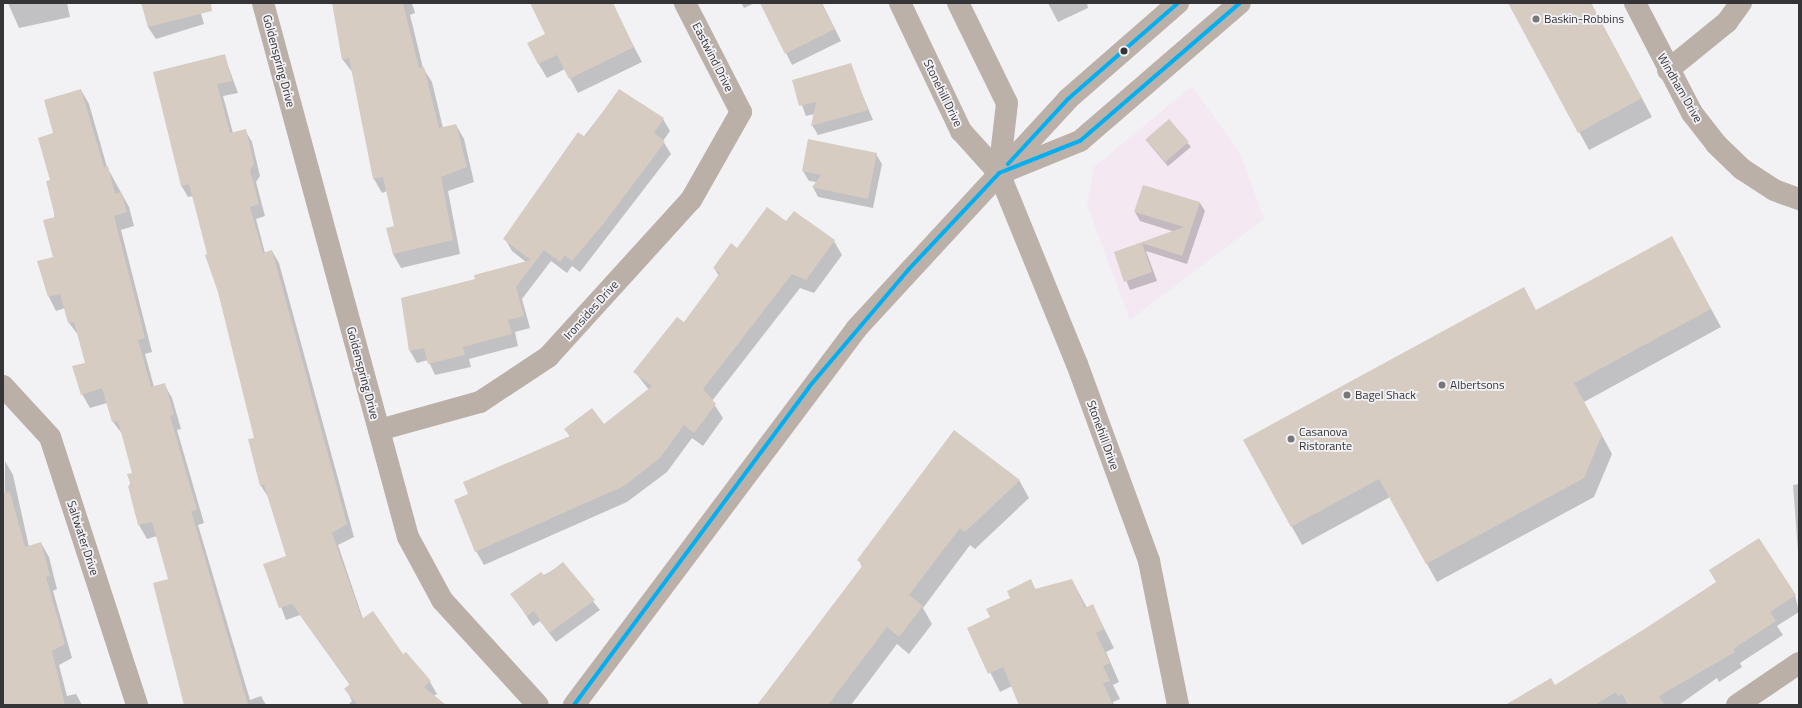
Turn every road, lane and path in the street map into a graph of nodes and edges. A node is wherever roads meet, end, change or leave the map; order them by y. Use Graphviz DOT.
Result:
graph roads {
  1 [pos="263,3"];
  2 [pos="685,3"];
  3 [pos="900,3"];
  4 [pos="958,3"];
  5 [pos="1178,3"];
  6 [pos="1240,3"];
  7 [pos="1636,3"];
  8 [pos="1741,3"];
  9 [pos="1668,70"];
  10 [pos="741,112"];
  11 [pos="999,173"];
  12 [pos="1799,199"];
  13 [pos="3,386"];
  14 [pos="379,430"];
  15 [pos="1799,663"];
  16 [pos="137,705"];
  17 [pos="538,705"];
  18 [pos="574,705"];
  19 [pos="1178,705"];
  20 [pos="1737,705"];
  1 -- 14 [label="street, Goldenspring Drive"];
  2 -- 10 [label="street, Eastwind Drive"];
  3 -- 11 [label="main road, Stonehill Drive"];
  4 -- 11 [label="main road, Stonehill Drive"];
  5 -- 11 [label="main road"];
  6 -- 11 [label="main road"];
  7 -- 9 [label="street, Windham Drive"];
  8 -- 9 [label="street"];
  9 -- 12 [label="street, Windham Drive"];
  10 -- 14 [label="street, Ironsides Drive"];
  11 -- 18 [label="main road"];
  11 -- 19 [label="main road, Stonehill Drive"];
  13 -- 16 [label="street, Saltwater Drive"];
  14 -- 17 [label="street, Goldenspring Drive"];
  15 -- 20 [label="street"];
}
